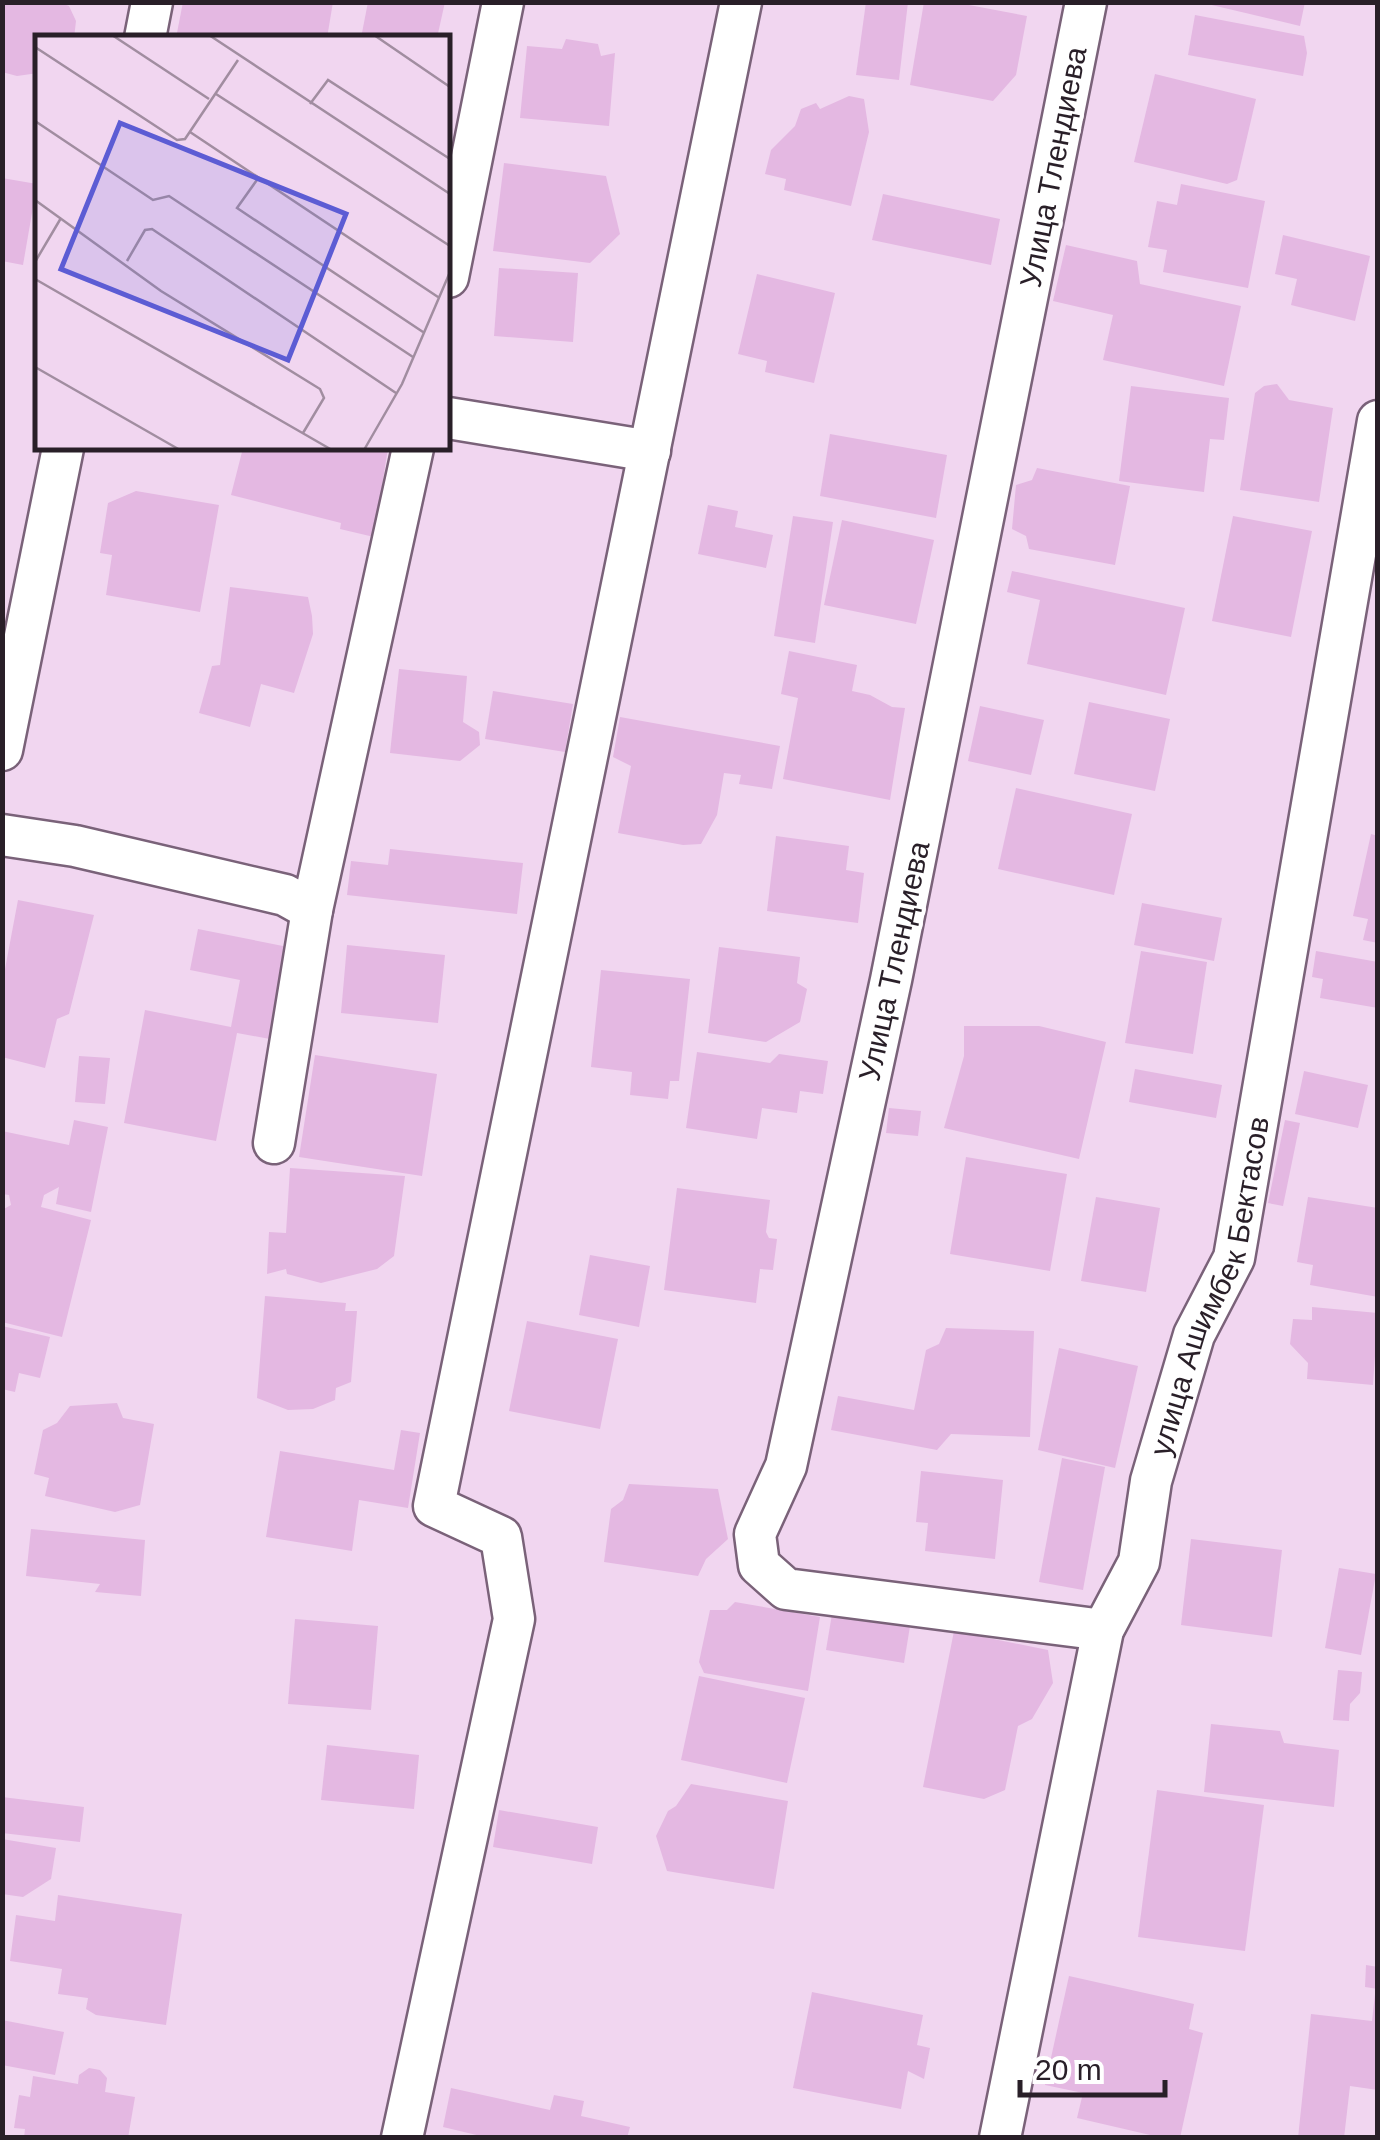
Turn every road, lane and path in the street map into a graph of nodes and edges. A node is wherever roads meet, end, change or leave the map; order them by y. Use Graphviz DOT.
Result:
graph roads {
  1 [pos="152,2"];
  2 [pos="503,2"];
  3 [pos="742,2"];
  4 [pos="1086,2"];
  5 [pos="145,35"];
  6 [pos="450,267"];
  7 [pos="450,418"];
  8 [pos="1378,421"];
  9 [pos="63,450"];
  10 [pos="413,450"];
  11 [pos="650,452"];
  12 [pos="2,750"];
  13 [pos="2,835"];
  14 [pos="312,910"];
  15 [pos="274,1143"];
  16 [pos="1103,1630"];
  17 [pos="402,2138"];
  18 [pos="1000,2138"];
  1 -- 5 [label="street"];
  2 -- 6 [label="street"];
  3 -- 11 [label="street"];
  4 -- 16 [label="street, Улица Тлендиева"];
  7 -- 11 [label="street"];
  8 -- 16 [label="street, улица Ашимбек Бектасов"];
  9 -- 12 [label="street"];
  10 -- 14 [label="street"];
  11 -- 17 [label="street"];
  13 -- 14 [label="street"];
  14 -- 15 [label="street"];
  16 -- 18 [label="street, улица Ашимбек Бектасов"];
}
